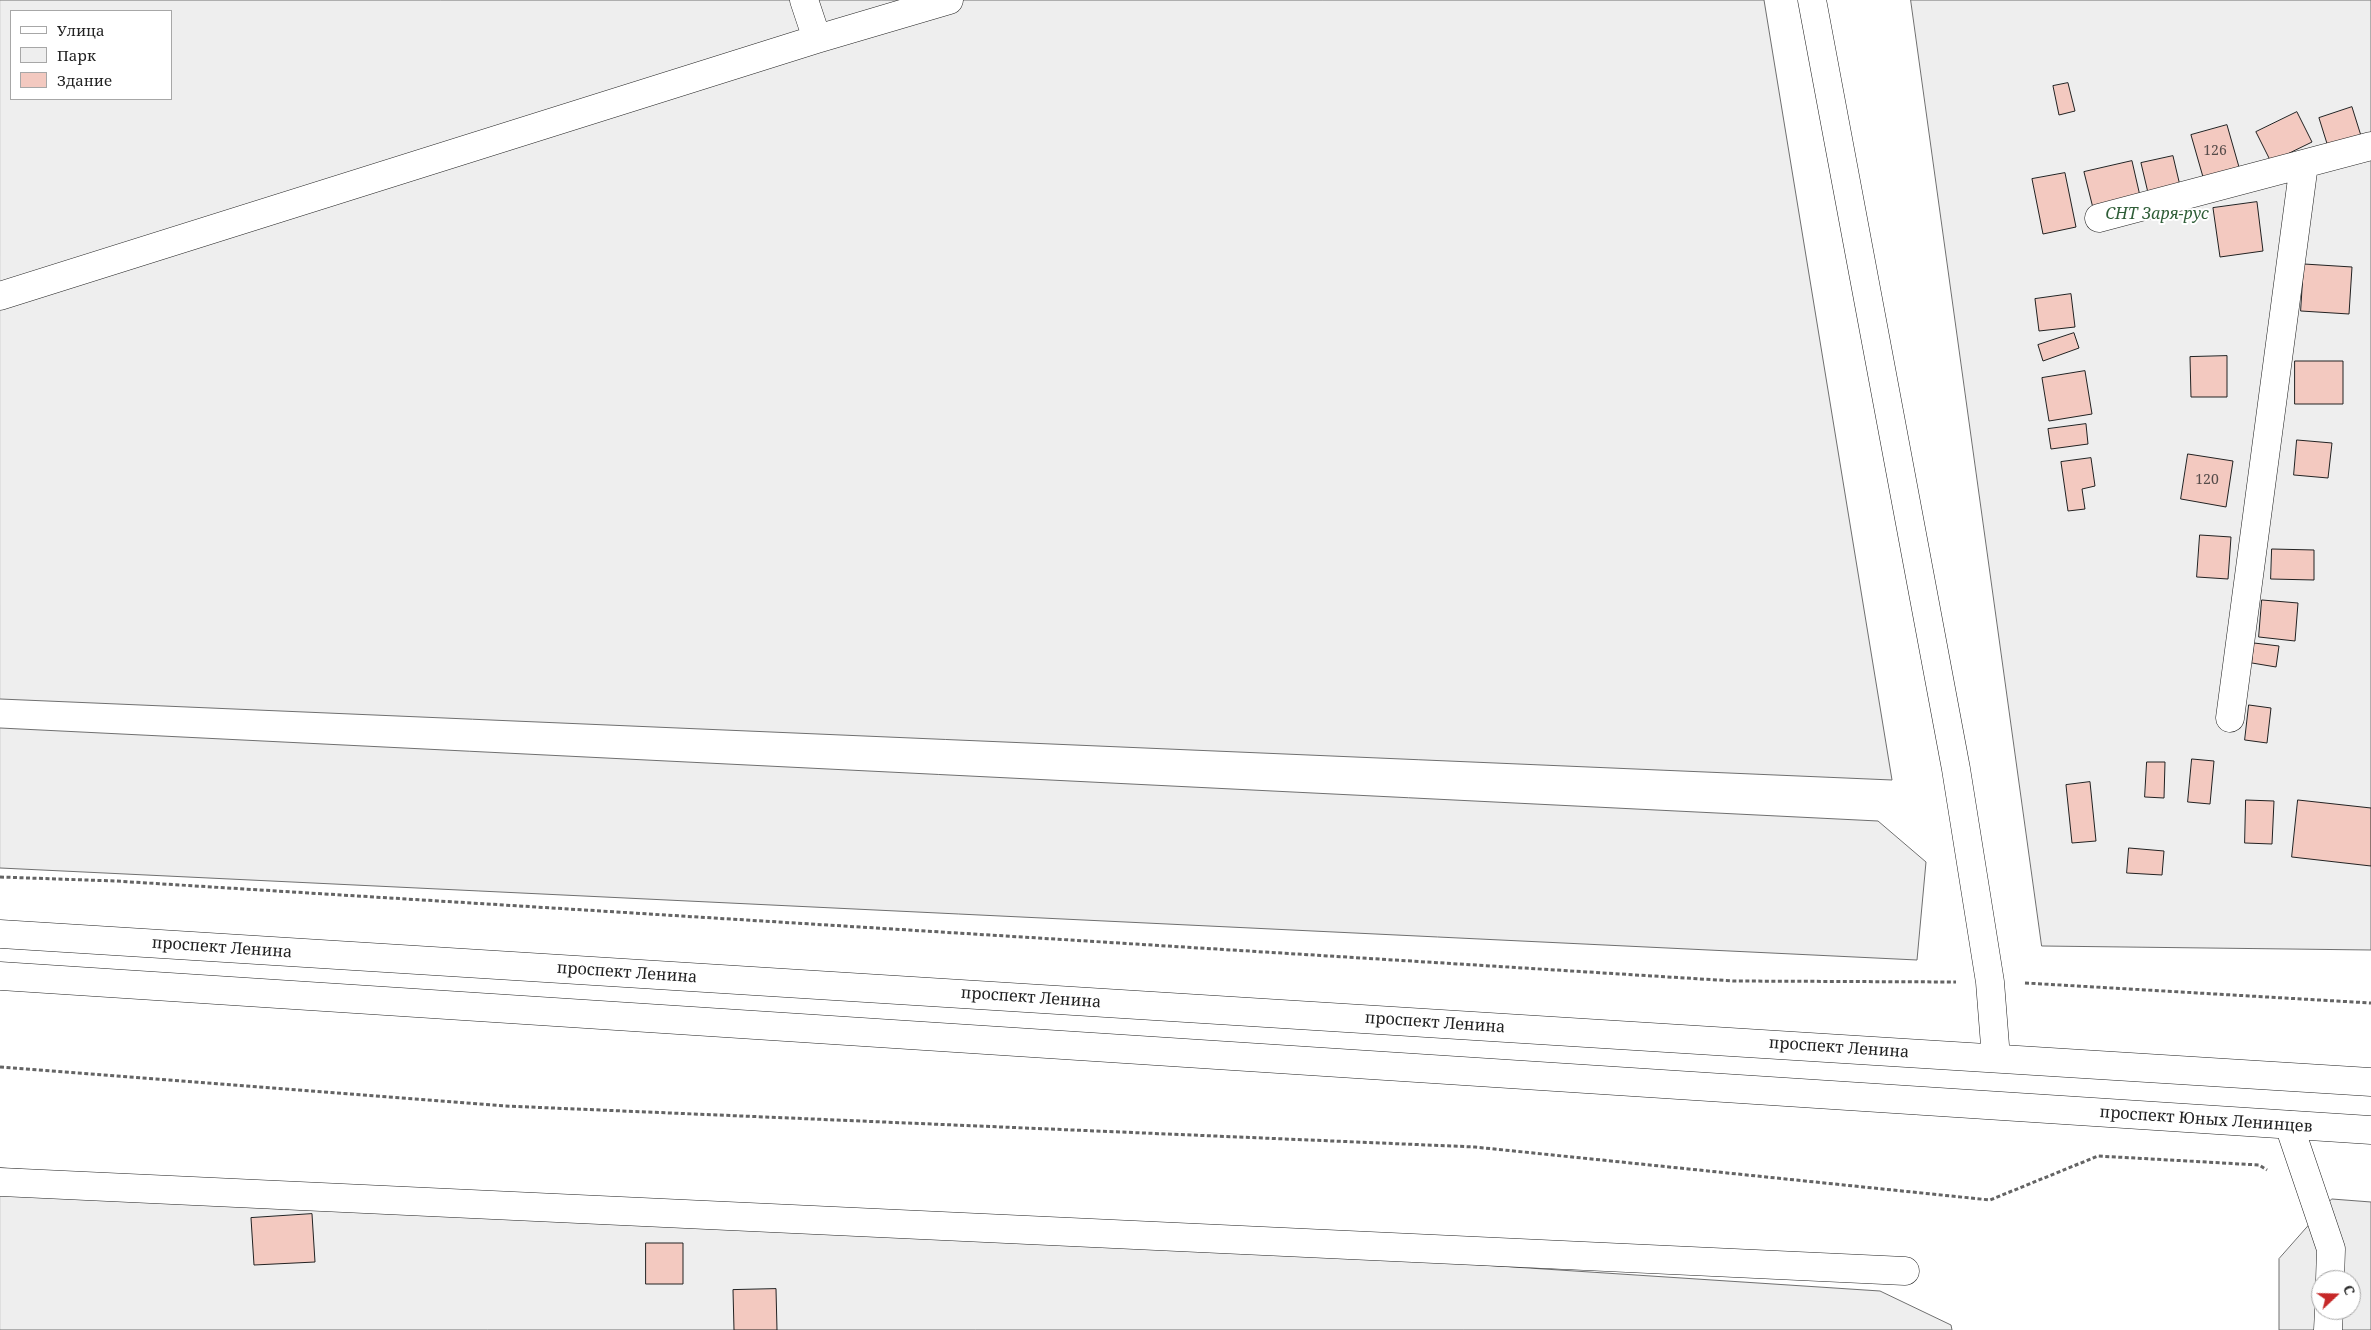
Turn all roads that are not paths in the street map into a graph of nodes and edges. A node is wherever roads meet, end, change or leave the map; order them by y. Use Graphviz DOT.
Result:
graph roads {
  1 [pos="804,0"];
  2 [pos="949,0"];
  3 [pos="1812,0"];
  4 [pos="817,39"];
  5 [pos="2371,146"];
  6 [pos="2304,164"];
  7 [pos="2099,218"];
  8 [pos="0,296"];
  9 [pos="2230,718"];
  10 [pos="0,934"];
  11 [pos="0,976"];
  12 [pos="1996,1058"];
  13 [pos="2371,1082"];
  14 [pos="2289,1125"];
  15 [pos="2371,1130"];
  16 [pos="0,1182"];
  17 [pos="2330,1270"];
  18 [pos="1905,1271"];
  1 -- 4 [label="main road"];
  2 -- 4 [label="main road"];
  3 -- 12 [label="main road"];
  4 -- 8 [label="main road"];
  5 -- 6 [label="main road"];
  6 -- 7 [label="main road"];
  6 -- 9 [label="main road"];
  10 -- 12 [label="main road, проспект Ленина"];
  11 -- 14 [label="main road, проспект Юных Ленинцев"];
  12 -- 13 [label="main road, проспект Ленина"];
  14 -- 15 [label="main road, проспект Юных Ленинцев"];
  14 -- 17 [label="main road"];
  16 -- 18 [label="main road"];
}
